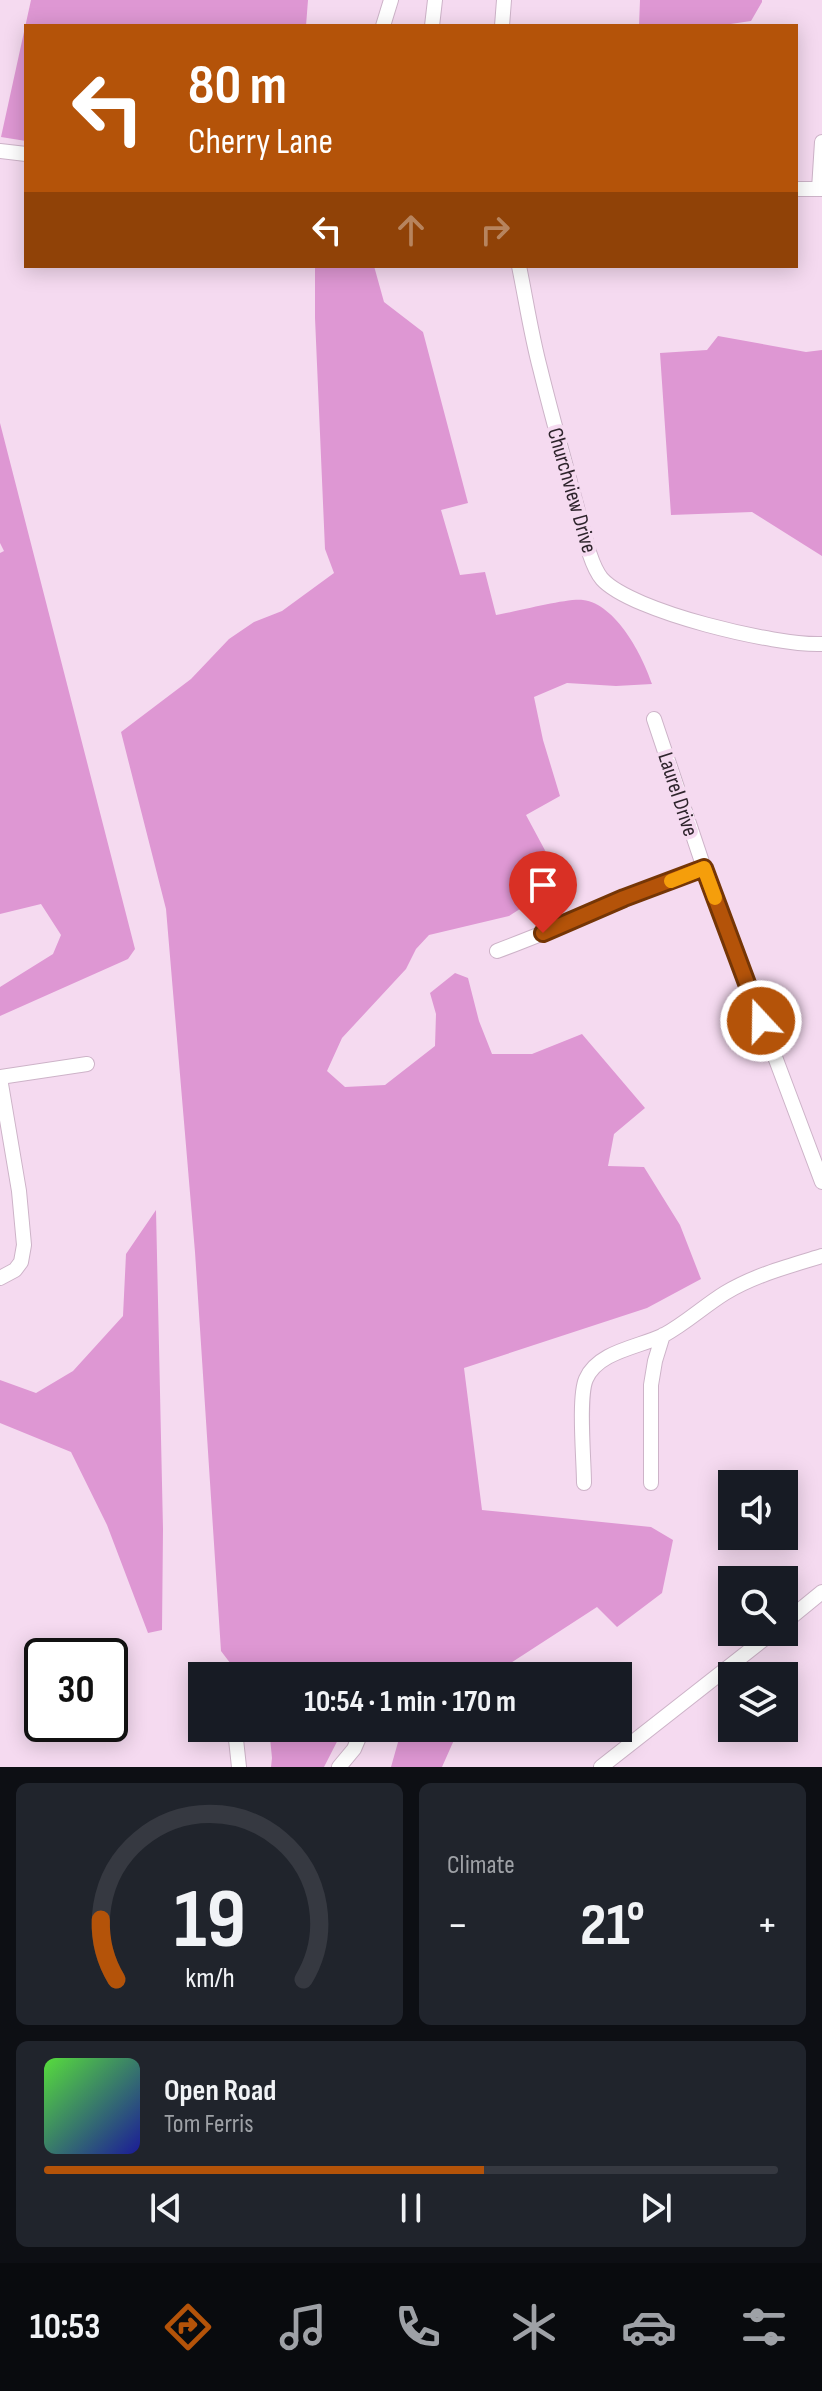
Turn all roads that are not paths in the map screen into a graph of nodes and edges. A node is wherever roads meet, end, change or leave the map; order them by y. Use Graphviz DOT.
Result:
graph roads {
  1 [pos="391,0"];
  2 [pos="435,0"];
  3 [pos="504,1"];
  4 [pos="384,24"];
  5 [pos="432,24"];
  6 [pos="502,24"];
  7 [pos="822,142"];
  8 [pos="0,151"];
  9 [pos="24,154"];
  10 [pos="798,189"];
  11 [pos="820,189"];
  12 [pos="519,268"];
  13 [pos="822,644"];
  14 [pos="654,719"];
  15 [pos="704,868"];
  16 [pos="497,951"];
  17 [pos="87,1064"];
  18 [pos="0,1077"];
  19 [pos="822,1182"];
  20 [pos="822,1256"];
  21 [pos="0,1278"];
  22 [pos="663,1335"];
  23 [pos="584,1483"];
  24 [pos="651,1483"];
  25 [pos="822,1592"];
  26 [pos="798,1612"];
  27 [pos="755,1646"];
  28 [pos="236,1742"];
  29 [pos="357,1742"];
  30 [pos="239,1767"];
  31 [pos="339,1767"];
  32 [pos="601,1767"];
  1 -- 4 [label="street"];
  2 -- 5 [label="street"];
  3 -- 6 [label="street"];
  7 -- 11 [label="street"];
  8 -- 9 [label="street"];
  10 -- 11 [label="street"];
  12 -- 13 [label="street, Churchview Drive"];
  14 -- 15 [label="street, Laurel Drive"];
  15 -- 16 [label="street"];
  15 -- 19 [label="street, Laurel Drive"];
  17 -- 18 [label="street"];
  18 -- 21 [label="street"];
  20 -- 22 [label="street"];
  22 -- 23 [label="street"];
  22 -- 24 [label="street"];
  25 -- 26 [label="street"];
  27 -- 32 [label="street"];
  28 -- 30 [label="street"];
  29 -- 31 [label="street"];
}
